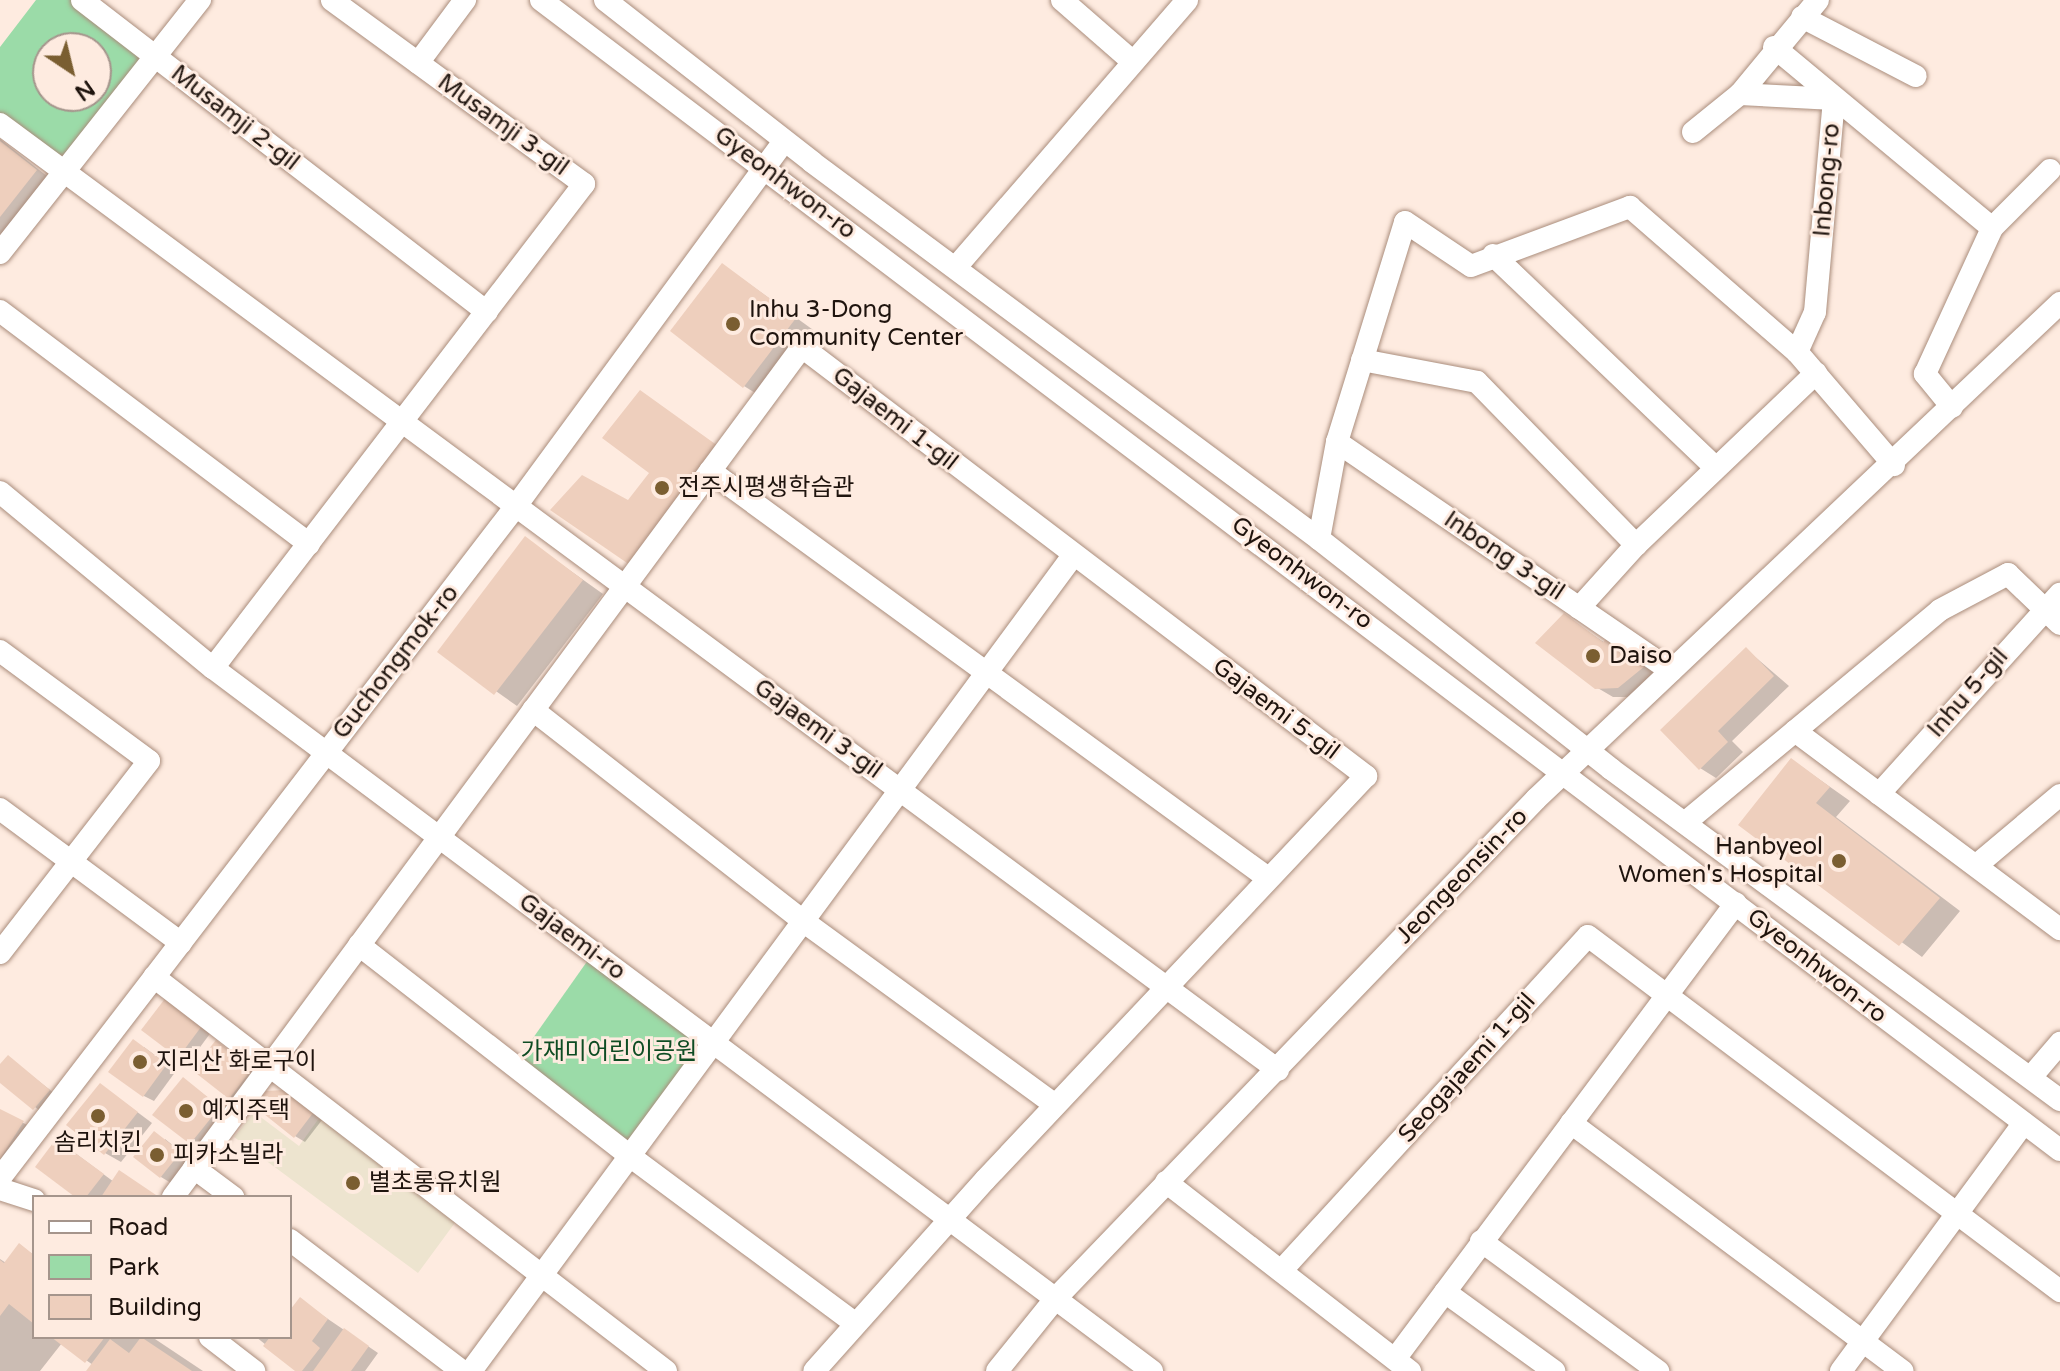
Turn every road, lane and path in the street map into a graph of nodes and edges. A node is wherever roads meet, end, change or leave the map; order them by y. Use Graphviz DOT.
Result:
graph roads {
  1 [pos="82,0"];
  2 [pos="200,0"];
  3 [pos="332,0"];
  4 [pos="465,0"];
  5 [pos="541,0"];
  6 [pos="605,0"];
  7 [pos="1062,0"];
  8 [pos="1187,0"];
  9 [pos="1818,0"];
  10 [pos="1802,17"];
  11 [pos="1774,47"];
  12 [pos="155,56"];
  13 [pos="1132,61"];
  14 [pos="418,63"];
  15 [pos="1916,76"];
  16 [pos="1740,94"];
  17 [pos="1834,99"];
  18 [pos="0,124"];
  19 [pos="1693,132"];
  20 [pos="784,141"];
  21 [pos="767,169"];
  22 [pos="2050,170"];
  23 [pos="64,172"];
  24 [pos="1992,228"];
  25 [pos="0,253"];
  26 [pos="1493,255"];
  27 [pos="956,267"];
  28 [pos="2060,303"];
  29 [pos="0,311"];
  30 [pos="487,312"];
  31 [pos="1797,352"];
  32 [pos="1362,360"];
  33 [pos="1816,373"];
  34 [pos="1952,407"];
  35 [pos="404,422"];
  36 [pos="1337,442"];
  37 [pos="1894,465"];
  38 [pos="1716,468"];
  39 [pos="710,471"];
  40 [pos="0,492"];
  41 [pos="516,506"];
  42 [pos="1319,539"];
  43 [pos="309,544"];
  44 [pos="1636,545"];
  45 [pos="1072,557"];
  46 [pos="625,586"];
  47 [pos="2052,601"];
  48 [pos="1579,608"];
  49 [pos="2060,624"];
  50 [pos="0,651"];
  51 [pos="213,668"];
  52 [pos="1671,671"];
  53 [pos="986,674"];
  54 [pos="533,710"];
  55 [pos="1795,731"];
  56 [pos="1587,750"];
  57 [pos="326,753"];
  58 [pos="1564,773"];
  59 [pos="900,790"];
  60 [pos="1879,794"];
  61 [pos="2060,795"];
  62 [pos="0,809"];
  63 [pos="1687,821"];
  64 [pos="439,837"];
  65 [pos="71,861"];
  66 [pos="1978,864"];
  67 [pos="1268,878"];
  68 [pos="1736,903"];
  69 [pos="803,921"];
  70 [pos="2060,929"];
  71 [pos="181,943"];
  72 [pos="359,945"];
  73 [pos="0,953"];
  74 [pos="154,977"];
  75 [pos="1166,986"];
  76 [pos="1664,994"];
  77 [pos="713,1043"];
  78 [pos="2060,1043"];
  79 [pos="269,1067"];
  80 [pos="1278,1070"];
  81 [pos="2031,1077"];
  82 [pos="2060,1100"];
  83 [pos="1055,1105"];
  84 [pos="1571,1123"];
  85 [pos="2024,1123"];
  86 [pos="2060,1150"];
  87 [pos="627,1154"];
  88 [pos="194,1168"];
  89 [pos="0,1178"];
  90 [pos="1166,1182"];
  91 [pos="0,1189"];
  92 [pos="174,1195"];
  93 [pos="230,1195"];
  94 [pos="32,1199"];
  95 [pos="1957,1214"];
  96 [pos="949,1219"];
  97 [pos="1481,1241"];
  98 [pos="292,1242"];
  99 [pos="1281,1271"];
  100 [pos="540,1278"];
  101 [pos="2060,1291"];
  102 [pos="1445,1292"];
  103 [pos="1056,1298"];
  104 [pos="853,1322"];
  105 [pos="213,1339"];
  106 [pos="1863,1341"];
  107 [pos="1402,1365"];
  108 [pos="254,1371"];
  109 [pos="462,1371"];
  110 [pos="471,1371"];
  111 [pos="666,1371"];
  112 [pos="814,1371"];
  113 [pos="997,1371"];
  114 [pos="1152,1371"];
  115 [pos="1554,1371"];
  116 [pos="1658,1371"];
  117 [pos="1841,1371"];
  118 [pos="1903,1371"];
  1 -- 12 [label="street, Musamji 2-gil"];
  2 -- 12 [label="street, Musamji 2-gil"];
  3 -- 14 [label="street, Musamji 3-gil"];
  4 -- 14 [label="street"];
  5 -- 21 [label="street, Gyeonhwon-ro"];
  6 -- 20 [label="street, Gyeonhwon-ro"];
  7 -- 13 [label="street"];
  8 -- 13 [label="street"];
  9 -- 10 [label="street"];
  10 -- 11 [label="street"];
  10 -- 15 [label="street"];
  11 -- 16 [label="street"];
  11 -- 17 [label="street"];
  12 -- 23 [label="street, Musamji 2-gil"];
  12 -- 30 [label="street, Musamji 2-gil"];
  13 -- 27 [label="street"];
  14 -- 30 [label="street, Musamji 3-gil"];
  16 -- 17 [label="street, Inbong-ro"];
  16 -- 19 [label="street"];
  17 -- 24 [label="street"];
  17 -- 31 [label="street, Inbong-ro"];
  18 -- 23 [label="street"];
  20 -- 21 [label="street, Guchongmok-ro"];
  20 -- 27 [label="street, Gyeonhwon-ro"];
  21 -- 41 [label="street, Guchongmok-ro"];
  21 -- 58 [label="street, Gyeonhwon-ro"];
  22 -- 24 [label="street"];
  23 -- 25 [label="street, Musamji 2-gil"];
  23 -- 35 [label="street"];
  24 -- 34 [label="street"];
  26 -- 31 [label="street"];
  26 -- 32 [label="street"];
  26 -- 38 [label="street"];
  27 -- 42 [label="street, Gyeonhwon-ro"];
  28 -- 34 [label="street, Jeongeonsin-ro"];
  29 -- 43 [label="street"];
  30 -- 35 [label="street, Musamji 3-gil"];
  31 -- 33 [label="street"];
  32 -- 36 [label="street"];
  32 -- 44 [label="street"];
  33 -- 37 [label="street"];
  33 -- 38 [label="street"];
  34 -- 37 [label="street, Jeongeonsin-ro"];
  35 -- 41 [label="street"];
  35 -- 43 [label="street, Musamji 3-gil"];
  36 -- 42 [label="street"];
  36 -- 48 [label="street, Inbong 3-gil"];
  37 -- 52 [label="street, Jeongeonsin-ro"];
  38 -- 44 [label="street"];
  39 -- 45 [label="street, Gajaemi 1-gil"];
  39 -- 46 [label="street, Gajaemi 1-gil"];
  39 -- 53 [label="street"];
  40 -- 51 [label="street, Gajaemi-ro"];
  41 -- 46 [label="street"];
  41 -- 57 [label="street, Guchongmok-ro"];
  42 -- 56 [label="street, Gyeonhwon-ro"];
  43 -- 51 [label="street, Musamji 3-gil"];
  44 -- 48 [label="street"];
  45 -- 53 [label="street, Gajaemi 3-gil"];
  45 -- 67 [label="street, Gajaemi 5-gil"];
  46 -- 54 [label="street, Gajaemi 1-gil"];
  46 -- 59 [label="street, Gajaemi 3-gil"];
  47 -- 49 [label="street"];
  47 -- 55 [label="street"];
  47 -- 60 [label="street, Inhu 5-gil"];
  48 -- 52 [label="street, Inbong 3-gil"];
  50 -- 65 [label="street"];
  51 -- 57 [label="street, Gajaemi-ro"];
  52 -- 56 [label="street, Jeongeonsin-ro"];
  53 -- 59 [label="street, Gajaemi 3-gil"];
  53 -- 67 [label="street"];
  54 -- 64 [label="street, Gajaemi 1-gil"];
  54 -- 69 [label="street"];
  55 -- 60 [label="street"];
  55 -- 63 [label="street"];
  56 -- 58 [label="street, Jeongeonsin-ro"];
  56 -- 63 [label="street, Gyeonhwon-ro"];
  57 -- 64 [label="street, Gajaemi-ro"];
  57 -- 71 [label="street, Guchongmok-ro"];
  58 -- 68 [label="street, Gyeonhwon-ro"];
  58 -- 80 [label="street, Jeongeonsin-ro"];
  59 -- 69 [label="street, Gajaemi 3-gil"];
  59 -- 75 [label="street, Gajaemi 3-gil"];
  60 -- 66 [label="street"];
  61 -- 66 [label="street"];
  62 -- 65 [label="street"];
  63 -- 81 [label="street, Gyeonhwon-ro"];
  64 -- 72 [label="street, Gajaemi 1-gil"];
  64 -- 77 [label="street, Gajaemi-ro"];
  65 -- 71 [label="street"];
  65 -- 73 [label="street"];
  66 -- 70 [label="street"];
  67 -- 75 [label="street, Gajaemi 5-gil"];
  68 -- 76 [label="street"];
  68 -- 85 [label="street, Gyeonhwon-ro"];
  69 -- 77 [label="street, Gajaemi 3-gil"];
  69 -- 83 [label="street"];
  71 -- 74 [label="street, Guchongmok-ro"];
  72 -- 79 [label="street, Gajaemi 1-gil"];
  72 -- 87 [label="street"];
  74 -- 79 [label="street"];
  74 -- 89 [label="street, Guchongmok-ro"];
  75 -- 80 [label="street"];
  75 -- 83 [label="street, Gajaemi 5-gil"];
  76 -- 84 [label="street"];
  76 -- 95 [label="street, Seogajaemi 1-gil"];
  76 -- 99 [label="street, Seogajaemi 1-gil"];
  77 -- 87 [label="street, Gajaemi 3-gil"];
  77 -- 96 [label="street, Gajaemi-ro"];
  78 -- 81 [label="street"];
  79 -- 88 [label="street, Gajaemi 1-gil"];
  79 -- 100 [label="street"];
  80 -- 90 [label="street, Jeongeonsin-ro"];
  81 -- 82 [label="street, Gyeonhwon-ro"];
  83 -- 96 [label="street, Gajaemi 5-gil"];
  84 -- 97 [label="street"];
  84 -- 106 [label="street"];
  85 -- 86 [label="street, Gyeonhwon-ro"];
  85 -- 95 [label="street"];
  87 -- 100 [label="street, Gajaemi 3-gil"];
  87 -- 104 [label="street"];
  88 -- 92 [label="street, Gajaemi 1-gil"];
  88 -- 93 [label="street"];
  90 -- 99 [label="street"];
  90 -- 103 [label="street, Jeongeonsin-ro"];
  91 -- 94 [label="street"];
  95 -- 101 [label="street, Seogajaemi 1-gil"];
  95 -- 106 [label="street"];
  96 -- 103 [label="street, Gajaemi-ro"];
  96 -- 104 [label="street, Gajaemi 5-gil"];
  97 -- 102 [label="street"];
  97 -- 116 [label="street"];
  98 -- 109 [label="street"];
  99 -- 107 [label="street"];
  100 -- 110 [label="street, Gajaemi 3-gil"];
  100 -- 111 [label="street"];
  102 -- 107 [label="street"];
  102 -- 115 [label="street"];
  103 -- 113 [label="street, Jeongeonsin-ro"];
  103 -- 114 [label="street, Gajaemi-ro"];
  104 -- 112 [label="street, Gajaemi 5-gil"];
  105 -- 108 [label="street"];
  106 -- 117 [label="street"];
  106 -- 118 [label="street"];
}
